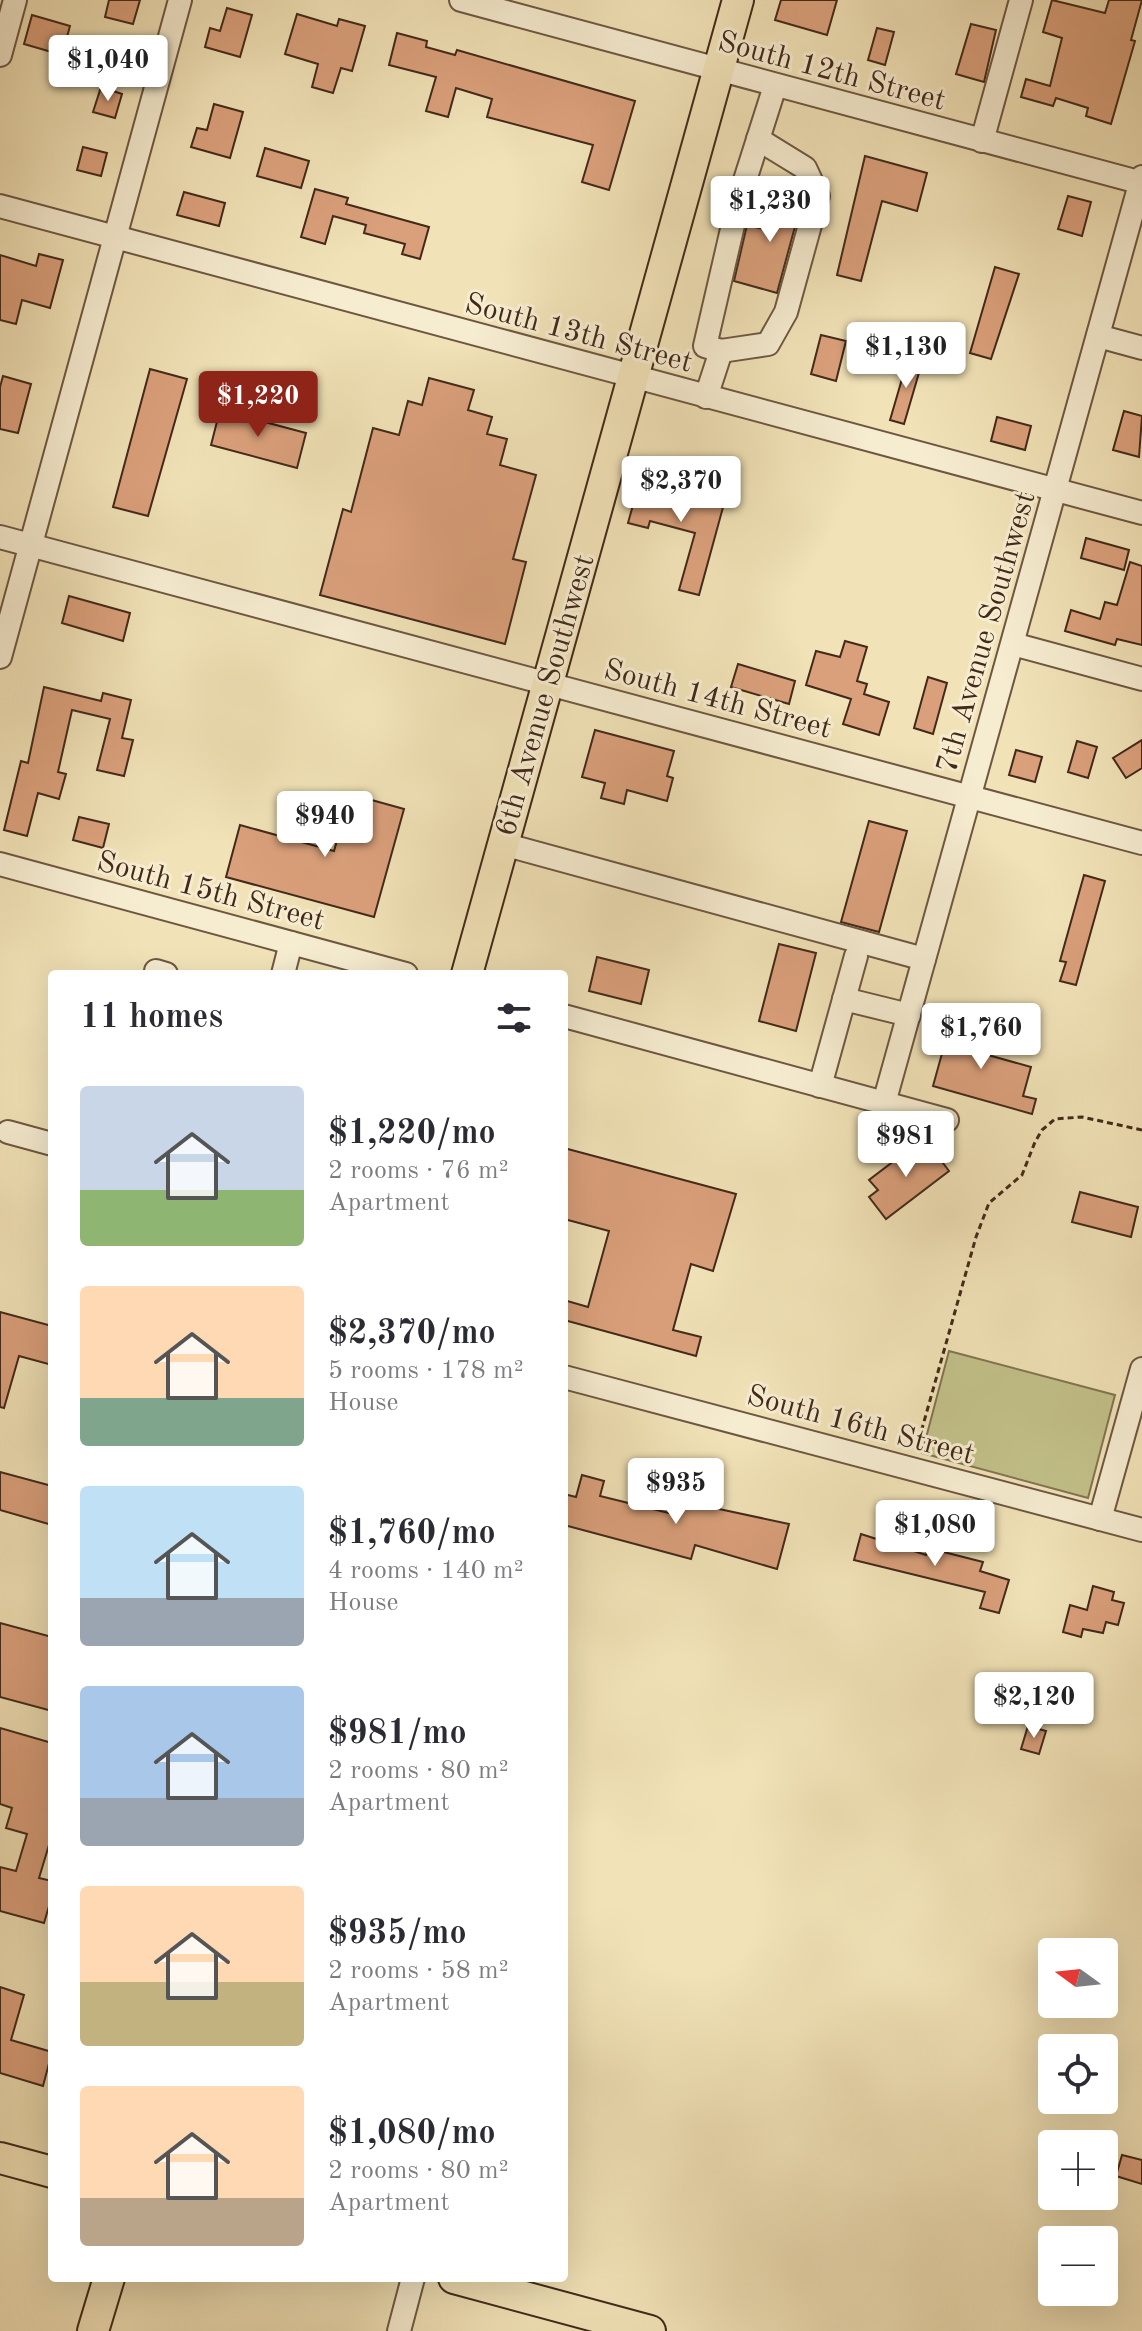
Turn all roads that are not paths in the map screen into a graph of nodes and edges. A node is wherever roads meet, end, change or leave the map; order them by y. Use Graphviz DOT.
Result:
graph roads {
  1 [pos="15,0"];
  2 [pos="180,0"];
  3 [pos="461,0"];
  4 [pos="738,0"];
  5 [pos="1021,0"];
  6 [pos="0,55"];
  7 [pos="719,71"];
  8 [pos="775,86"];
  9 [pos="758,139"];
  10 [pos="982,141"];
  11 [pos="1141,181"];
  12 [pos="0,206"];
  13 [pos="115,237"];
  14 [pos="1098,336"];
  15 [pos="1142,348"];
  16 [pos="721,351"];
  17 [pos="633,377"];
  18 [pos="706,397"];
  19 [pos="1056,490"];
  20 [pos="1142,513"];
  21 [pos="0,537"];
  22 [pos="31,545"];
  23 [pos="1013,644"];
  24 [pos="0,657"];
  25 [pos="1142,679"];
  26 [pos="548,684"];
  27 [pos="970,797"];
  28 [pos="1142,843"];
  29 [pos="503,844"];
  30 [pos="0,864"];
  31 [pos="291,943"];
  32 [pos="856,956"];
  33 [pos="924,959"];
  34 [pos="284,970"];
  35 [pos="379,970"];
  36 [pos="468,970"];
  37 [pos="844,999"];
  38 [pos="909,1015"];
  39 [pos="568,1017"];
  40 [pos="820,1086"];
  41 [pos="884,1103"];
  42 [pos="947,1120"];
  43 [pos="8,1132"];
  44 [pos="48,1143"];
  45 [pos="1142,1369"];
  46 [pos="568,1378"];
  47 [pos="1100,1519"];
  48 [pos="1142,1530"];
  49 [pos="0,2158"];
  50 [pos="48,2171"];
  51 [pos="108,2282"];
  52 [pos="412,2282"];
  53 [pos="469,2282"];
  54 [pos="93,2331"];
  55 [pos="399,2331"];
  56 [pos="650,2331"];
  1 -- 6 [label="street"];
  2 -- 13 [label="street"];
  3 -- 7 [label="street, South 12th Street"];
  4 -- 7 [label="highway, 6th Avenue Southwest"];
  5 -- 10 [label="street"];
  7 -- 8 [label="street, South 12th Street"];
  7 -- 17 [label="highway, 6th Avenue Southwest"];
  8 -- 9 [label="street"];
  8 -- 10 [label="street, South 12th Street"];
  9 -- 16 [label="street"];
  9 -- 16 [label="street"];
  10 -- 11 [label="street, South 12th Street"];
  11 -- 14 [label="street, 7th Avenue Southwest"];
  12 -- 13 [label="street, South 13th Street"];
  13 -- 17 [label="street, South 13th Street"];
  13 -- 22 [label="street"];
  14 -- 15 [label="street"];
  14 -- 19 [label="street, 7th Avenue Southwest"];
  16 -- 18 [label="street"];
  17 -- 18 [label="street, South 13th Street"];
  17 -- 26 [label="highway, 6th Avenue Southwest"];
  18 -- 19 [label="street, South 13th Street"];
  19 -- 20 [label="street, South 13th Street"];
  19 -- 23 [label="street, 7th Avenue Southwest"];
  21 -- 22 [label="street, South 14th Street"];
  22 -- 24 [label="street"];
  22 -- 26 [label="street, South 14th Street"];
  23 -- 25 [label="street"];
  23 -- 27 [label="street, 7th Avenue Southwest"];
  26 -- 27 [label="street, South 14th Street"];
  26 -- 29 [label="highway, 6th Avenue Southwest"];
  27 -- 28 [label="street, South 14th Street"];
  27 -- 33 [label="street, 7th Avenue Southwest"];
  29 -- 33 [label="street"];
  29 -- 36 [label="highway, 6th Avenue Southwest"];
  30 -- 31 [label="street, South 15th Street"];
  31 -- 34 [label="street"];
  31 -- 35 [label="street, South 15th Street"];
  32 -- 37 [label="street"];
  33 -- 38 [label="street, 7th Avenue Southwest"];
  37 -- 38 [label="street"];
  37 -- 40 [label="street"];
  38 -- 41 [label="street, 7th Avenue Southwest"];
  39 -- 40 [label="street"];
  40 -- 41 [label="street"];
  41 -- 42 [label="street"];
  43 -- 44 [label="street"];
  45 -- 47 [label="street"];
  46 -- 47 [label="street, South 16th Street"];
  47 -- 48 [label="street, South 16th Street"];
  49 -- 50 [label="highway"];
  51 -- 54 [label="highway"];
  52 -- 55 [label="street"];
  53 -- 56 [label="highway"];
}
